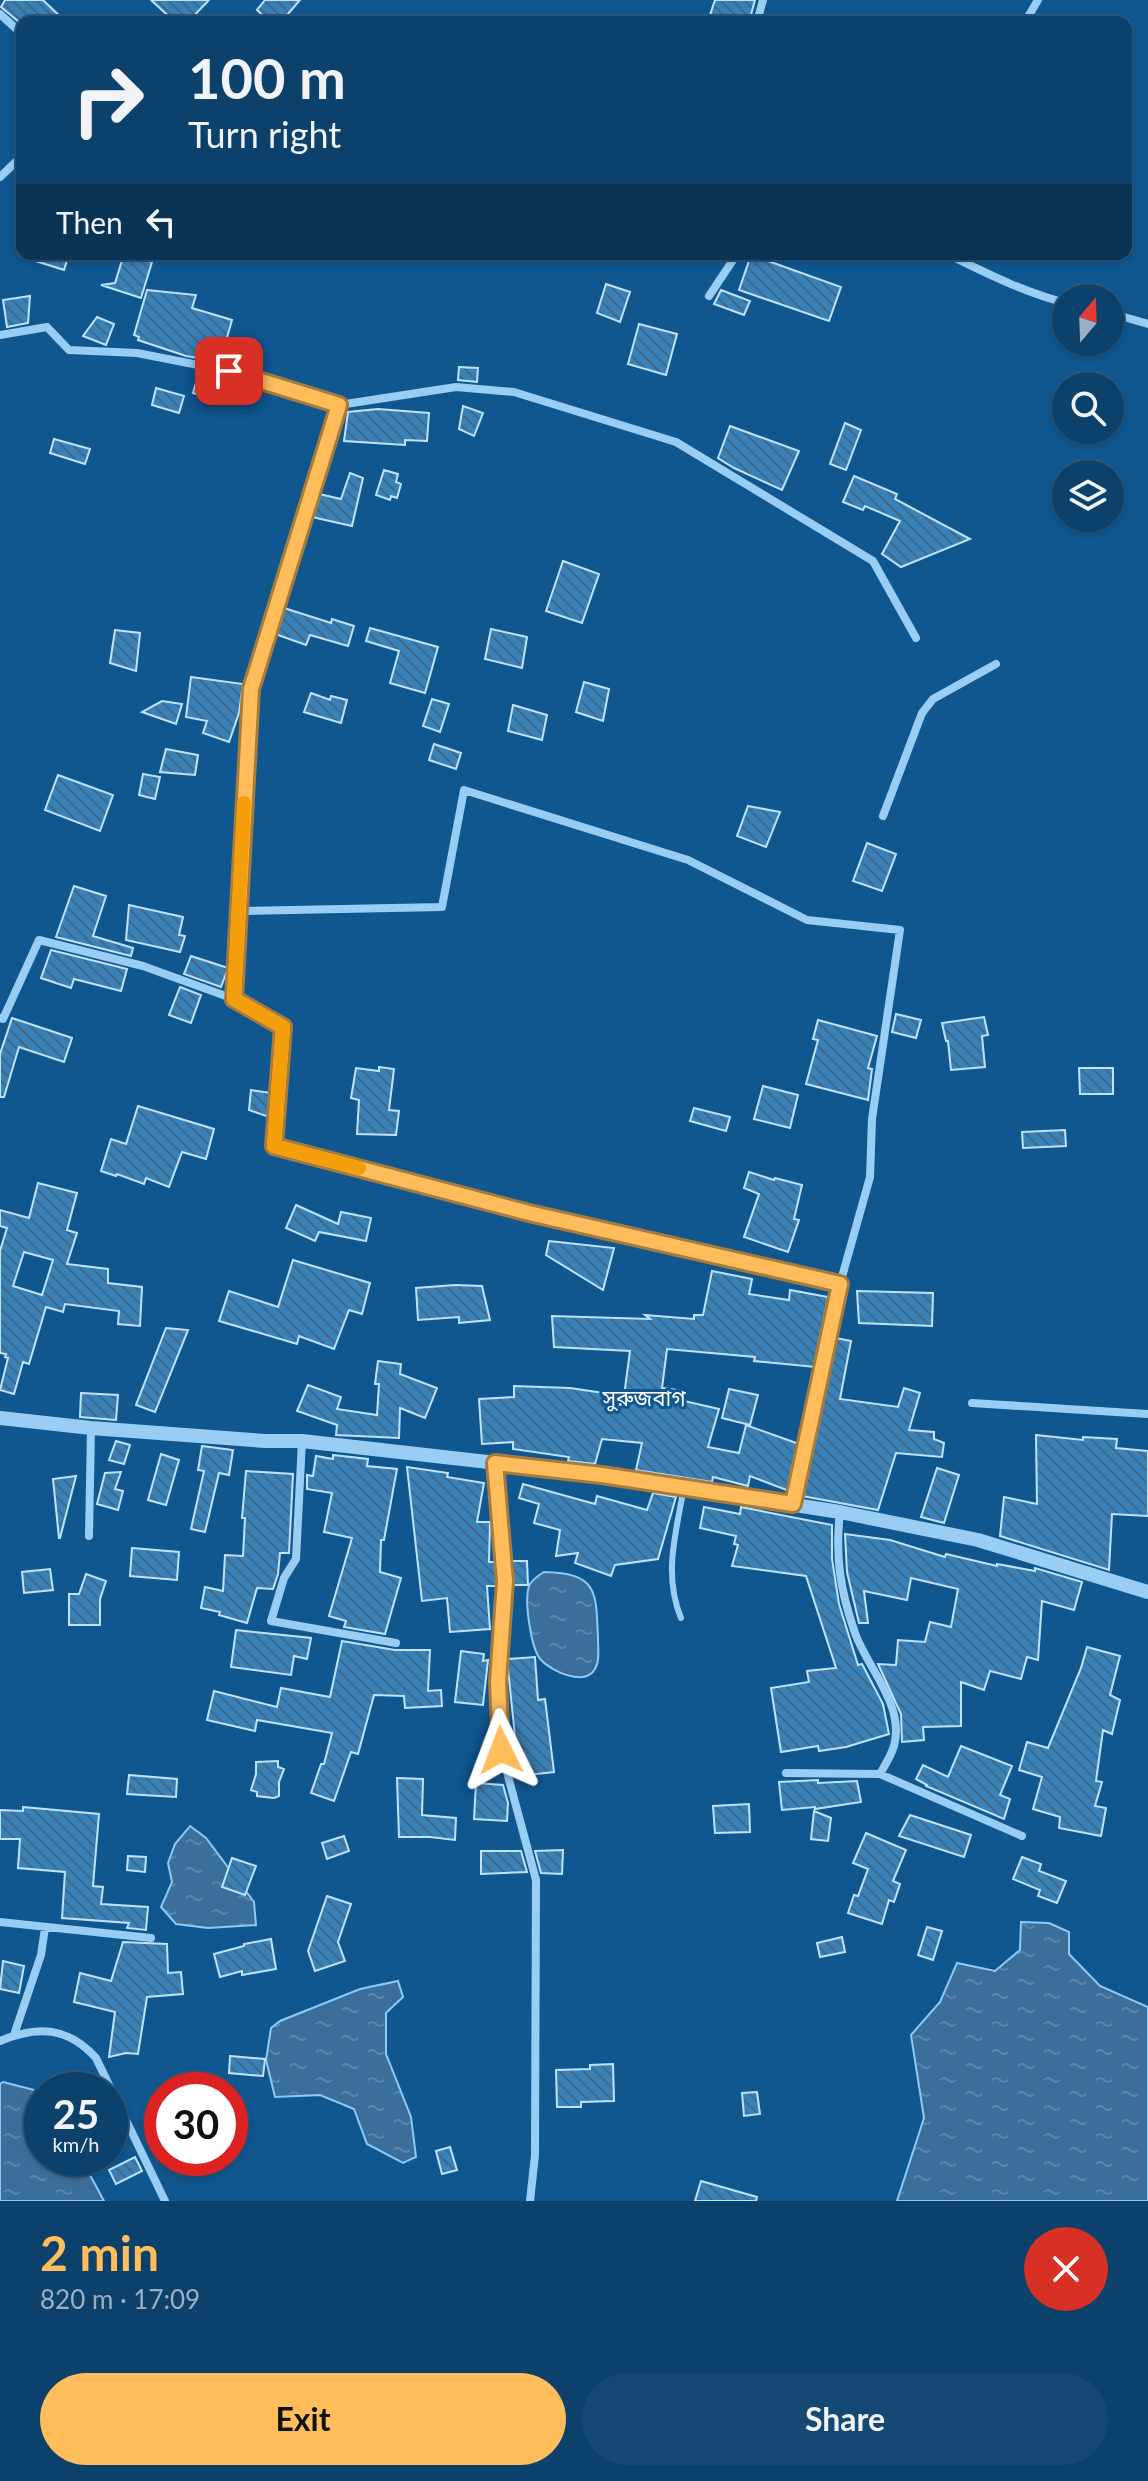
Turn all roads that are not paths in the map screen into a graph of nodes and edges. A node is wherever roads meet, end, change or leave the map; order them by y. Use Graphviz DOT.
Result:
graph roads {
  1 [pos="0,14"];
  2 [pos="16,29"];
  3 [pos="16,162"];
  4 [pos="0,177"];
  5 [pos="733,260"];
  6 [pos="960,260"];
  7 [pos="709,296"];
  8 [pos="1052,299"];
  9 [pos="1124,317"];
  10 [pos="1148,324"];
  11 [pos="0,335"];
  12 [pos="339,405"];
  13 [pos="916,638"];
  14 [pos="996,664"];
  15 [pos="883,816"];
  16 [pos="239,911"];
  17 [pos="234,999"];
  18 [pos="0,1018"];
  19 [pos="840,1284"];
  20 [pos="972,1403"];
  21 [pos="1148,1414"];
  22 [pos="0,1418"];
  23 [pos="91,1428"];
  24 [pos="302,1441"];
  25 [pos="495,1463"];
  26 [pos="684,1487"];
  27 [pos="793,1504"];
  28 [pos="840,1512"];
  29 [pos="89,1536"];
  30 [pos="1148,1592"];
  31 [pos="681,1618"];
  32 [pos="396,1643"];
  33 [pos="786,1773"];
  34 [pos="880,1774"];
  35 [pos="1022,1836"];
  36 [pos="0,1922"];
  37 [pos="45,1928"];
  38 [pos="151,1938"];
  39 [pos="14,2035"];
  40 [pos="0,2041"];
  41 [pos="165,2201"];
  42 [pos="530,2201"];
  1 -- 2 [label="street"];
  3 -- 4 [label="street"];
  5 -- 7 [label="street"];
  6 -- 8 [label="street"];
  9 -- 10 [label="street"];
  11 -- 12 [label="street"];
  12 -- 13 [label="street"];
  12 -- 16 [label="street"];
  14 -- 15 [label="street"];
  16 -- 17 [label="street"];
  16 -- 19 [label="street"];
  17 -- 18 [label="street"];
  17 -- 19 [label="street"];
  19 -- 27 [label="street"];
  20 -- 21 [label="street"];
  22 -- 23 [label="street"];
  23 -- 24 [label="street"];
  23 -- 29 [label="street"];
  24 -- 25 [label="street"];
  24 -- 32 [label="street"];
  25 -- 26 [label="street"];
  25 -- 42 [label="street"];
  26 -- 27 [label="street"];
  26 -- 31 [label="lane"];
  27 -- 28 [label="street"];
  28 -- 30 [label="street"];
  28 -- 34 [label="street"];
  33 -- 34 [label="street"];
  34 -- 35 [label="street"];
  36 -- 37 [label="street"];
  37 -- 38 [label="street"];
  37 -- 39 [label="street"];
  39 -- 40 [label="street"];
  39 -- 41 [label="street"];
}
